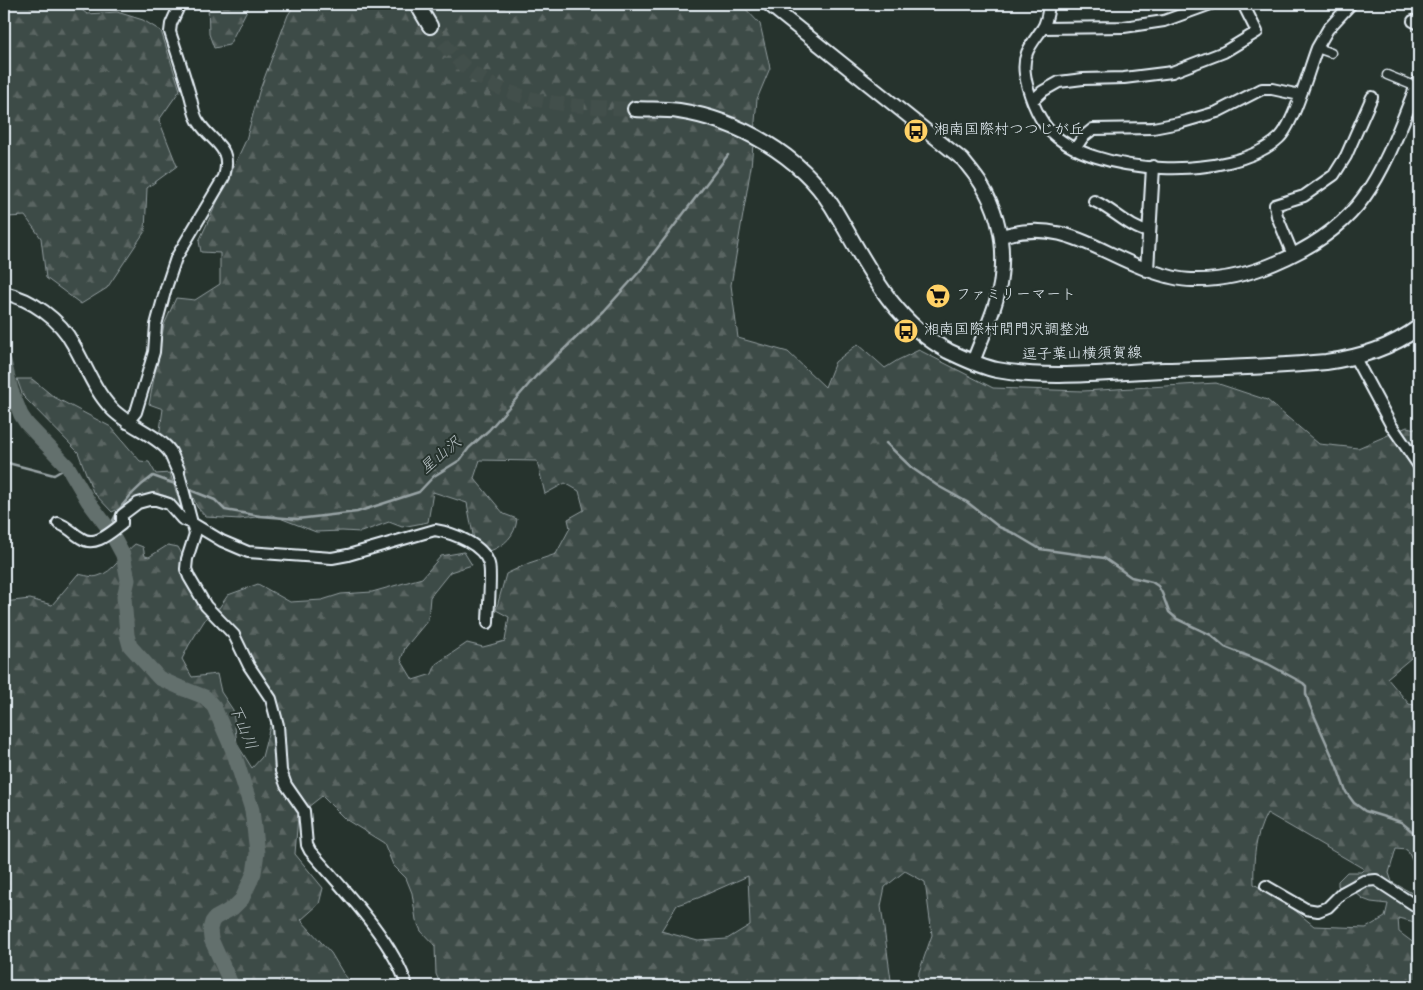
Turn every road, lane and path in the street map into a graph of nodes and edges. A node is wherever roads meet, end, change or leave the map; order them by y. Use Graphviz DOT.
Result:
graph roads {
  1 [pos="180,4"];
  2 [pos="417,4"];
  3 [pos="768,4"];
  4 [pos="1049,4"];
  5 [pos="1211,4"];
  6 [pos="1243,4"];
  7 [pos="1352,4"];
  8 [pos="430,26"];
  9 [pos="1043,28"];
  10 [pos="1317,48"];
  11 [pos="1331,53"];
  12 [pos="1387,75"];
  13 [pos="1418,85"];
  14 [pos="1300,95"];
  15 [pos="1372,97"];
  16 [pos="1033,100"];
  17 [pos="635,109"];
  18 [pos="1075,148"];
  19 [pos="1153,168"];
  20 [pos="1094,201"];
  21 [pos="1149,232"];
  22 [pos="1002,236"];
  23 [pos="1293,255"];
  24 [pos="1147,270"];
  25 [pos="4,293"];
  26 [pos="1419,327"];
  27 [pos="1356,358"];
  28 [pos="973,362"];
  29 [pos="127,423"];
  30 [pos="1419,466"];
  31 [pos="178,470"];
  32 [pos="192,519"];
  33 [pos="58,523"];
  34 [pos="488,623"];
  35 [pos="1266,886"];
  36 [pos="1419,908"];
  37 [pos="407,986"];
  1 -- 29 [label="street"];
  2 -- 8 [label="main road"];
  3 -- 22 [label="street"];
  4 -- 9 [label="street"];
  5 -- 9 [label="street"];
  6 -- 16 [label="street"];
  7 -- 10 [label="street"];
  9 -- 16 [label="street"];
  10 -- 11 [label="street"];
  10 -- 14 [label="street"];
  12 -- 13 [label="street"];
  13 -- 23 [label="street"];
  14 -- 18 [label="street"];
  14 -- 19 [label="street"];
  15 -- 23 [label="street"];
  16 -- 18 [label="street"];
  17 -- 28 [label="main road, 逗子葉山横須賀線"];
  18 -- 19 [label="street"];
  19 -- 21 [label="street"];
  20 -- 21 [label="street"];
  21 -- 24 [label="street"];
  22 -- 24 [label="street"];
  22 -- 28 [label="street"];
  23 -- 24 [label="street"];
  25 -- 29 [label="street"];
  26 -- 27 [label="main road, 逗子葉山横須賀線"];
  27 -- 28 [label="main road, 逗子葉山横須賀線"];
  27 -- 30 [label="street"];
  29 -- 31 [label="street"];
  31 -- 32 [label="street"];
  32 -- 33 [label="street"];
  32 -- 34 [label="street"];
  32 -- 37 [label="street"];
  35 -- 36 [label="street"];
}
